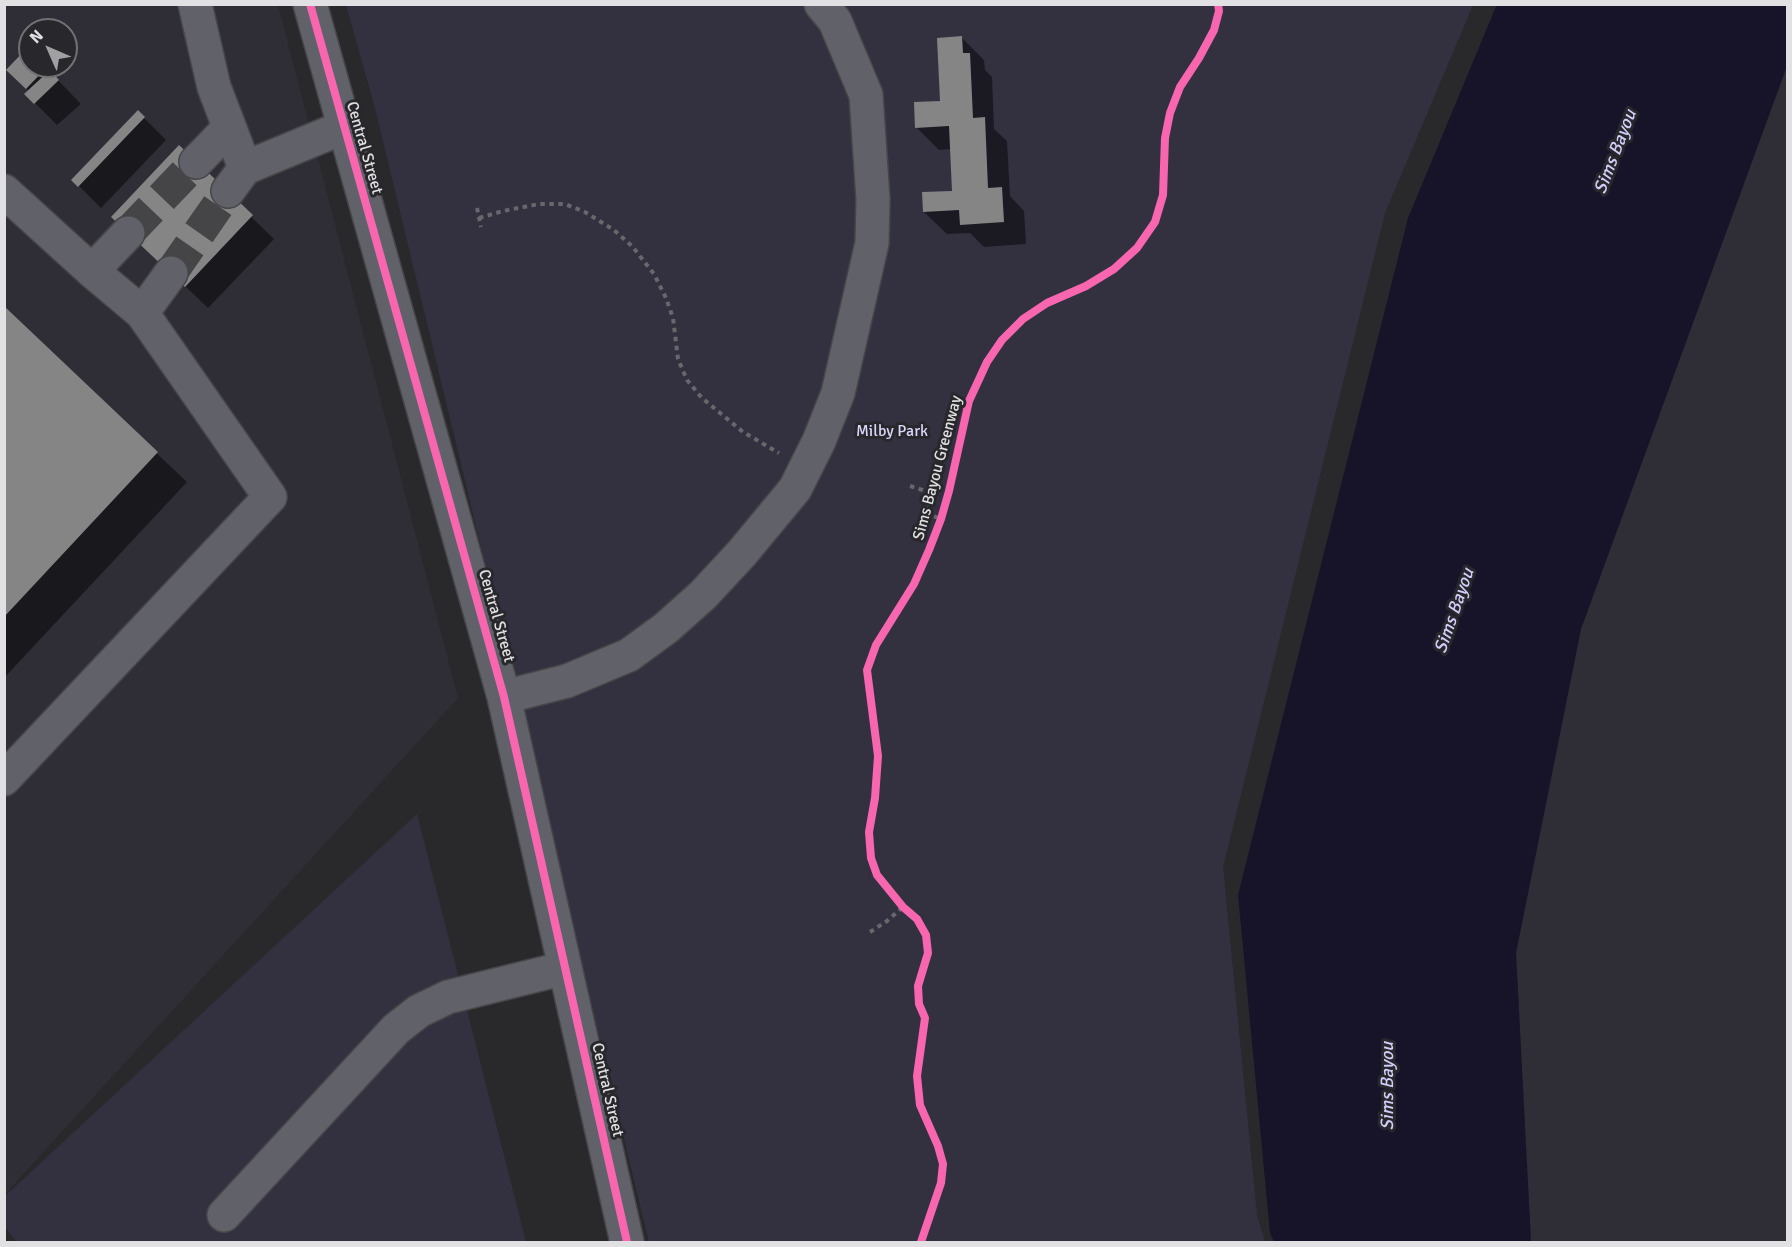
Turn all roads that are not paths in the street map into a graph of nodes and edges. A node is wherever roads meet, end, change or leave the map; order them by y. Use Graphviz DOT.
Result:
graph roads {
  1 [pos="195,4"];
  2 [pos="310,4"];
  3 [pos="821,4"];
  4 [pos="345,127"];
  5 [pos="230,128"];
  6 [pos="196,162"];
  7 [pos="4,191"];
  8 [pos="128,233"];
  9 [pos="92,271"];
  10 [pos="171,273"];
  11 [pos="142,313"];
  12 [pos="504,697"];
  13 [pos="4,779"];
  14 [pos="565,968"];
  15 [pos="224,1215"];
  16 [pos="627,1242"];
  1 -- 5 [label="street"];
  2 -- 4 [label="street, Central Street"];
  3 -- 12 [label="street"];
  4 -- 5 [label="street"];
  4 -- 12 [label="street, Central Street"];
  5 -- 6 [label="street"];
  7 -- 9 [label="street"];
  8 -- 9 [label="street"];
  9 -- 11 [label="street"];
  10 -- 11 [label="street"];
  11 -- 13 [label="street"];
  12 -- 14 [label="street, Central Street"];
  14 -- 15 [label="street"];
  14 -- 16 [label="street, Central Street"];
}
